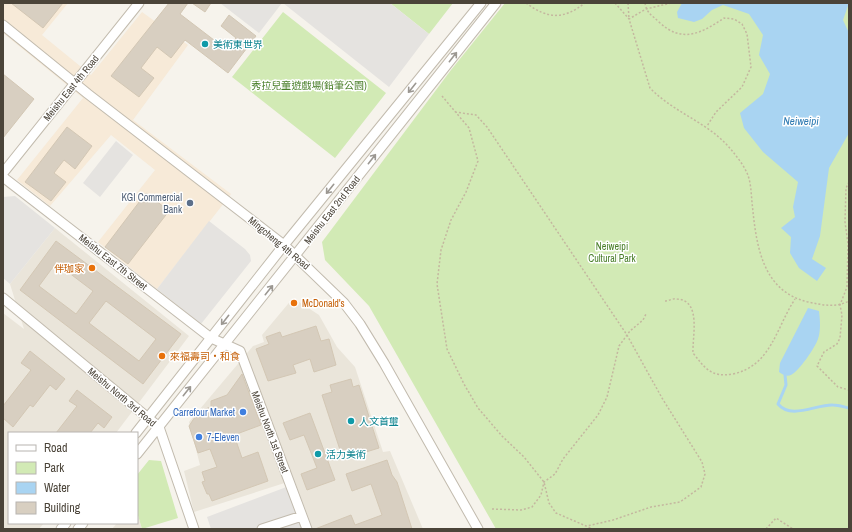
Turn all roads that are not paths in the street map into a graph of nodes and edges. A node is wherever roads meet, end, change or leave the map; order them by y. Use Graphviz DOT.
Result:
graph roads {
  1 [pos="139,3"];
  2 [pos="481,3"];
  3 [pos="496,3"];
  4 [pos="3,25"];
  5 [pos="75,84"];
  6 [pos="3,173"];
  7 [pos="3,177"];
  8 [pos="284,245"];
  9 [pos="296,256"];
  10 [pos="3,298"];
  11 [pos="211,338"];
  12 [pos="225,343"];
  13 [pos="148,418"];
  14 [pos="159,427"];
  15 [pos="137,432"];
  16 [pos="138,453"];
  17 [pos="302,516"];
  18 [pos="194,529"];
  19 [pos="262,529"];
  20 [pos="307,529"];
  21 [pos="478,529"];
  1 -- 5 [label="street, Meishu East 4th Road"];
  2 -- 8 [label="street, Meishu East 2nd Road, one-way"];
  9 -- 3 [label="street, Meishu East 2nd Road, one-way"];
  4 -- 5 [label="street, Mingcheng 4th Road"];
  5 -- 6 [label="street, Meishu East 4th Road"];
  5 -- 8 [label="street, Mingcheng 4th Road"];
  7 -- 11 [label="street, Meishu East 7th Street"];
  8 -- 9 [label="street, Mingcheng 4th Road"];
  8 -- 11 [label="street, Meishu East 2nd Road, one-way"];
  12 -- 9 [label="street, Meishu East 2nd Road, one-way"];
  9 -- 21 [label="street, Mingcheng 4th Road"];
  10 -- 13 [label="street, Meishu North 3rd Road"];
  11 -- 12 [label="street, Meishu East 7th Street"];
  11 -- 13 [label="street, Meishu East 2nd Road"];
  14 -- 12 [label="street, Meishu East 2nd Road, one-way"];
  12 -- 17 [label="street, Meishu North 1st Street"];
  13 -- 14 [label="street, Meishu North 3rd Road"];
  13 -- 15 [label="street, Meishu East 2nd Road"];
  14 -- 16 [label="street, Meishu East 2nd Road"];
  14 -- 18 [label="street, Meishu North 3rd Road"];
  17 -- 19 [label="street"];
  17 -- 20 [label="street, Meishu North 1st Street"];
}
